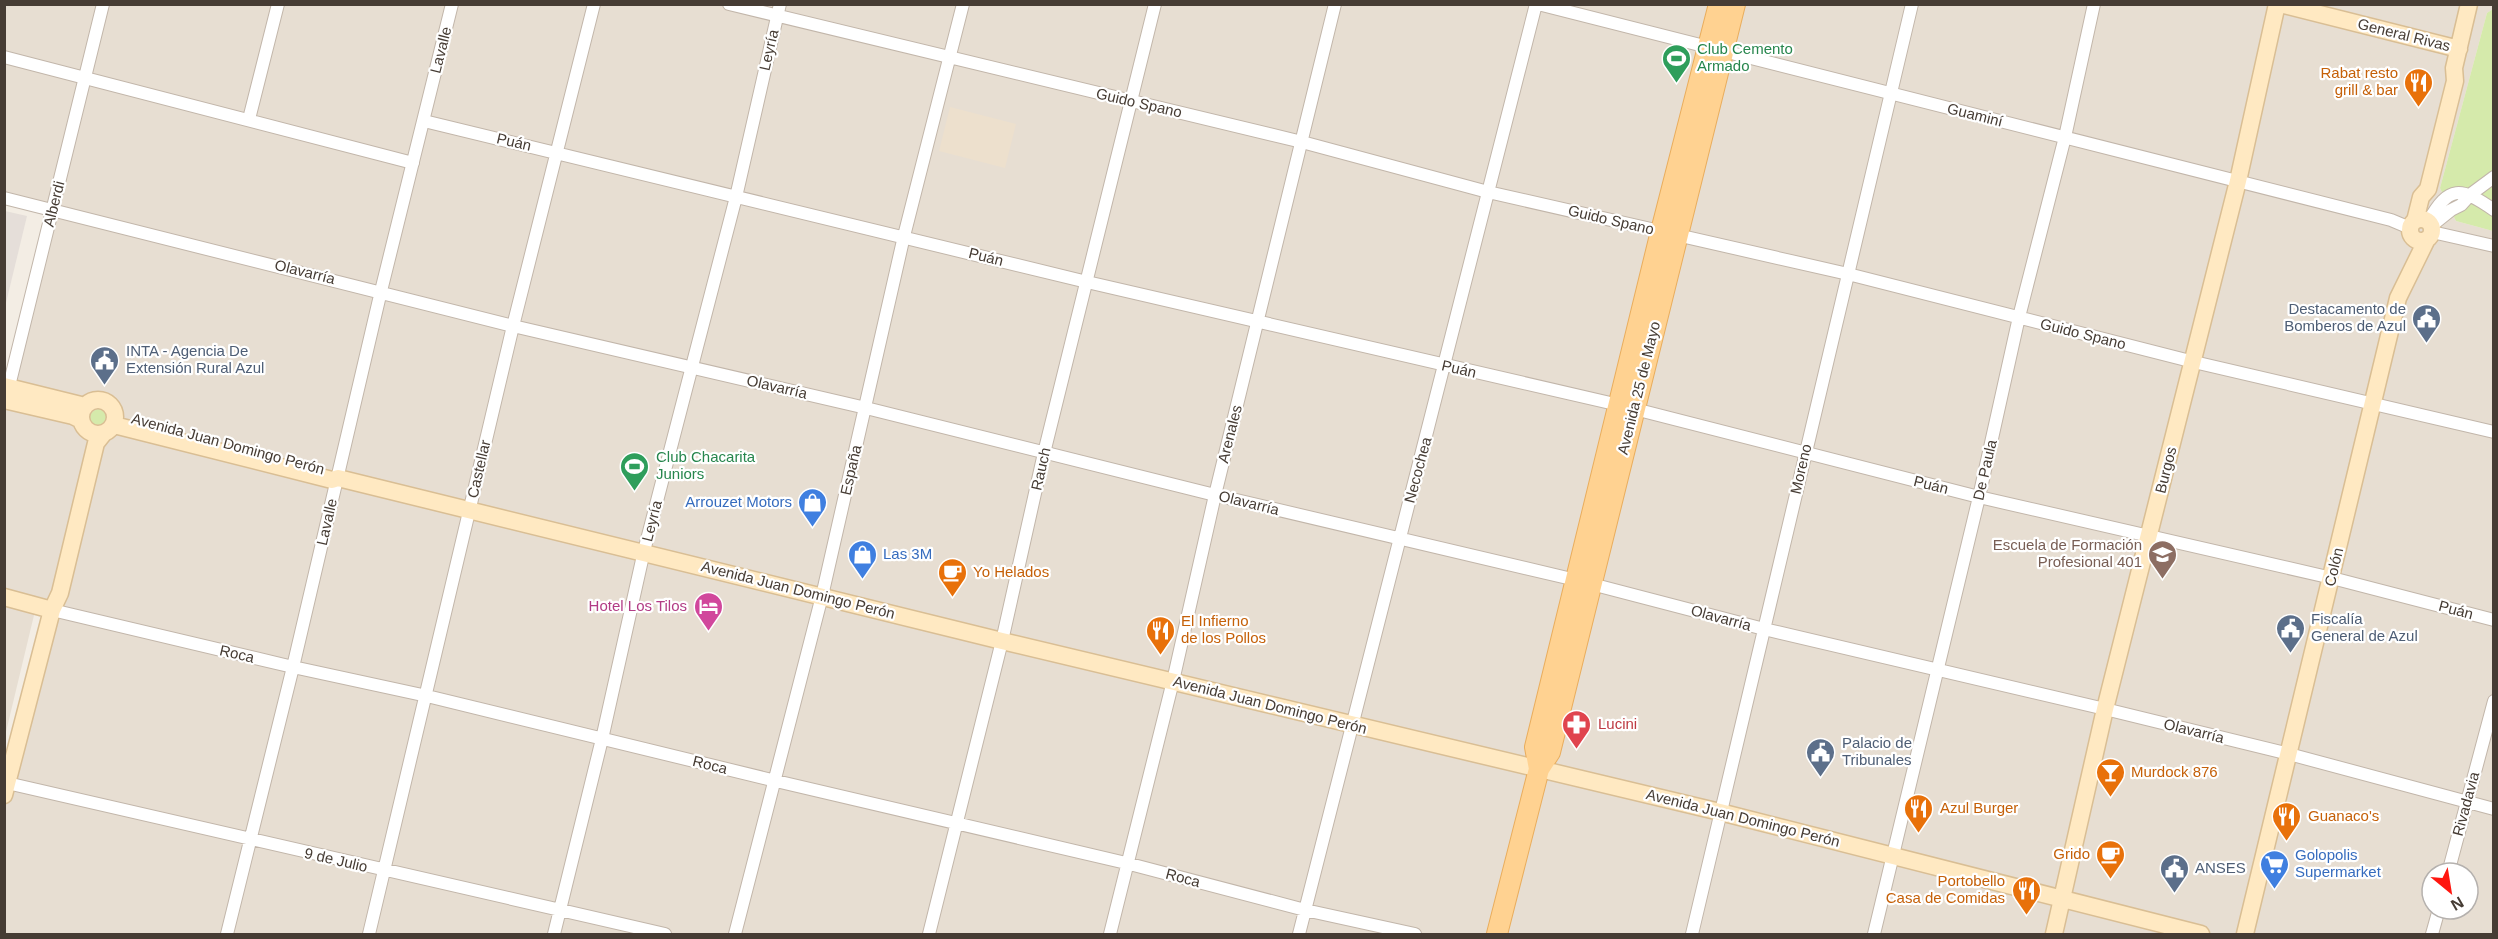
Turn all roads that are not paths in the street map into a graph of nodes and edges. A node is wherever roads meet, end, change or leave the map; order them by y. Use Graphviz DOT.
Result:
graph roads {
  1 [pos="103,4"];
  2 [pos="278,4"];
  3 [pos="452,4"];
  4 [pos="594,4"];
  5 [pos="729,4"];
  6 [pos="963,4"];
  7 [pos="1155,4"];
  8 [pos="1335,4"];
  9 [pos="1537,4"];
  10 [pos="1719,4"];
  11 [pos="1735,4"];
  12 [pos="1912,4"];
  13 [pos="2094,4"];
  14 [pos="2278,4"];
  15 [pos="2469,4"];
  16 [pos="2479,4"];
  17 [pos="779,10"];
  18 [pos="2459,49"];
  19 [pos="1716,50"];
  20 [pos="4,57"];
  21 [pos="950,58"];
  22 [pos="85,79"];
  23 [pos="2455,81"];
  24 [pos="1892,95"];
  25 [pos="1132,102"];
  26 [pos="249,119"];
  27 [pos="424,121"];
  28 [pos="2066,137"];
  29 [pos="1302,142"];
  30 [pos="555,152"];
  31 [pos="413,163"];
  32 [pos="2493,177"];
  33 [pos="2238,181"];
  34 [pos="1488,192"];
  35 [pos="2471,194"];
  36 [pos="736,197"];
  37 [pos="4,198"];
  38 [pos="53,209"];
  39 [pos="2493,210"];
  40 [pos="2424,227"];
  41 [pos="1669,233"];
  42 [pos="904,236"];
  43 [pos="2493,246"];
  44 [pos="1848,274"];
  45 [pos="1087,282"];
  46 [pos="381,291"];
  47 [pos="2019,317"];
  48 [pos="1258,321"];
  49 [pos="513,326"];
  50 [pos="2194,362"];
  51 [pos="1445,366"];
  52 [pos="692,367"];
  53 [pos="6,395"];
  54 [pos="2372,403"];
  55 [pos="1627,407"];
  56 [pos="866,408"];
  57 [pos="84,419"];
  58 [pos="111,424"];
  59 [pos="2493,432"];
  60 [pos="1044,453"];
  61 [pos="1805,453"];
  62 [pos="338,478"];
  63 [pos="1215,495"];
  64 [pos="1978,497"];
  65 [pos="469,508"];
  66 [pos="2149,536"];
  67 [pos="1400,540"];
  68 [pos="644,551"];
  69 [pos="2332,578"];
  70 [pos="1583,582"];
  71 [pos="822,596"];
  72 [pos="4,597"];
  73 [pos="52,610"];
  74 [pos="2493,620"];
  75 [pos="1764,629"];
  76 [pos="1002,641"];
  77 [pos="293,667"];
  78 [pos="1936,669"];
  79 [pos="1173,681"];
  80 [pos="427,696"];
  81 [pos="2493,701"];
  82 [pos="2105,709"];
  83 [pos="1354,725"];
  84 [pos="602,739"];
  85 [pos="2289,754"];
  86 [pos="1539,769"];
  87 [pos="776,781"];
  88 [pos="6,789"];
  89 [pos="2467,802"];
  90 [pos="2493,809"];
  91 [pos="1720,812"];
  92 [pos="955,823"];
  93 [pos="250,840"];
  94 [pos="1892,855"];
  95 [pos="2451,861"];
  96 [pos="1126,863"];
  97 [pos="384,870"];
  98 [pos="2062,901"];
  99 [pos="560,910"];
  100 [pos="1305,910"];
  101 [pos="227,934"];
  102 [pos="369,934"];
  103 [pos="554,934"];
  104 [pos="665,934"];
  105 [pos="735,934"];
  106 [pos="929,934"];
  107 [pos="1110,934"];
  108 [pos="1299,934"];
  109 [pos="1415,934"];
  110 [pos="1497,934"];
  111 [pos="1692,934"];
  112 [pos="1874,934"];
  113 [pos="2054,934"];
  114 [pos="2201,934"];
  115 [pos="2245,934"];
  1 -- 22 [label="street, Alberdi"];
  2 -- 26 [label="street"];
  3 -- 27 [label="street, Lavalle"];
  4 -- 30 [label="street, Castellar"];
  5 -- 17 [label="street, Guido Spano"];
  6 -- 21 [label="street, España"];
  7 -- 25 [label="street, Rauch"];
  8 -- 29 [label="street, Arenales"];
  9 -- 19 [label="street, Guaminí"];
  9 -- 34 [label="street, Necochea"];
  10 -- 19 [label="main road, Avenida 25 de Mayo"];
  11 -- 19 [label="main road, Avenida 25 de Mayo"];
  12 -- 24 [label="street, Moreno"];
  13 -- 28 [label="street, De Paula"];
  14 -- 18 [label="main road, General Rivas"];
  14 -- 33 [label="main road, Burgos"];
  15 -- 18 [label="main road"];
  16 -- 23 [label="main road"];
  17 -- 21 [label="street, Guido Spano"];
  17 -- 36 [label="street, Leyría"];
  18 -- 23 [label="main road"];
  19 -- 24 [label="street, Guaminí"];
  19 -- 41 [label="main road, Avenida 25 de Mayo"];
  20 -- 22 [label="street"];
  21 -- 25 [label="street, Guido Spano"];
  21 -- 42 [label="street, España"];
  22 -- 26 [label="street"];
  22 -- 38 [label="street, Alberdi"];
  23 -- 40 [label="main road, Colón"];
  24 -- 28 [label="street, Guaminí"];
  24 -- 44 [label="street, Moreno"];
  25 -- 29 [label="street, Guido Spano"];
  25 -- 45 [label="street, Rauch"];
  26 -- 31 [label="street"];
  27 -- 30 [label="street, Puán"];
  27 -- 31 [label="street, Lavalle"];
  28 -- 33 [label="street, Guaminí"];
  28 -- 47 [label="street, De Paula"];
  29 -- 34 [label="street, Guido Spano"];
  29 -- 48 [label="street, Arenales"];
  30 -- 36 [label="street, Puán"];
  30 -- 49 [label="street, Castellar"];
  31 -- 46 [label="street, Lavalle"];
  32 -- 35 [label="street"];
  33 -- 40 [label="street, Guaminí"];
  33 -- 50 [label="main road, Burgos"];
  34 -- 41 [label="street, Guido Spano"];
  34 -- 51 [label="street, Necochea"];
  35 -- 39 [label="street"];
  35 -- 40 [label="street"];
  36 -- 42 [label="street, Puán"];
  36 -- 52 [label="street, Leyría"];
  37 -- 38 [label="street, Olavarría"];
  38 -- 46 [label="street, Olavarría"];
  38 -- 53 [label="street, Alberdi"];
  40 -- 43 [label="street, Guaminí"];
  40 -- 54 [label="main road, Colón"];
  41 -- 44 [label="street, Guido Spano"];
  41 -- 55 [label="main road, Avenida 25 de Mayo"];
  42 -- 45 [label="street, Puán"];
  42 -- 56 [label="street, España"];
  44 -- 47 [label="street, Guido Spano"];
  44 -- 61 [label="street, Moreno"];
  45 -- 48 [label="street, Puán"];
  45 -- 60 [label="street, Rauch"];
  46 -- 49 [label="street, Olavarría"];
  46 -- 62 [label="street, Lavalle"];
  47 -- 50 [label="street, Guido Spano"];
  47 -- 64 [label="street, De Paula"];
  48 -- 51 [label="street, Puán"];
  48 -- 63 [label="street, Arenales"];
  49 -- 52 [label="street, Olavarría"];
  49 -- 65 [label="street, Castellar"];
  50 -- 54 [label="street, Guido Spano"];
  50 -- 66 [label="main road, Burgos"];
  51 -- 55 [label="street, Puán"];
  51 -- 67 [label="street, Necochea"];
  52 -- 56 [label="street, Olavarría"];
  52 -- 68 [label="street, Leyría"];
  53 -- 57 [label="main road, Avenida Juan Domingo Perón"];
  54 -- 59 [label="street, Guido Spano"];
  54 -- 69 [label="main road, Colón"];
  55 -- 61 [label="street, Puán"];
  55 -- 70 [label="main road, Avenida 25 de Mayo"];
  56 -- 60 [label="street, Olavarría"];
  56 -- 71 [label="street, España"];
  57 -- 58 [label="main road, Avenida Juan Domingo Perón"];
  57 -- 58 [label="main road, Avenida Juan Domingo Perón"];
  57 -- 73 [label="main road"];
  58 -- 62 [label="main road, Avenida Juan Domingo Perón"];
  58 -- 73 [label="main road"];
  60 -- 63 [label="street, Olavarría"];
  60 -- 76 [label="street, Rauch"];
  61 -- 64 [label="street, Puán"];
  61 -- 75 [label="street, Moreno"];
  62 -- 65 [label="main road, Avenida Juan Domingo Perón"];
  62 -- 77 [label="street, Lavalle"];
  63 -- 67 [label="street, Olavarría"];
  63 -- 79 [label="street, Arenales"];
  64 -- 66 [label="street, Puán"];
  64 -- 78 [label="street, De Paula"];
  65 -- 68 [label="main road, Avenida Juan Domingo Perón"];
  65 -- 80 [label="street, Castellar"];
  66 -- 69 [label="street, Puán"];
  66 -- 82 [label="main road, Burgos"];
  67 -- 70 [label="street, Olavarría"];
  67 -- 83 [label="street, Necochea"];
  68 -- 71 [label="main road, Avenida Juan Domingo Perón"];
  68 -- 84 [label="street, Leyría"];
  69 -- 74 [label="street, Puán"];
  69 -- 85 [label="main road, Colón"];
  70 -- 75 [label="street, Olavarría"];
  70 -- 86 [label="main road, Avenida 25 de Mayo"];
  71 -- 76 [label="main road, Avenida Juan Domingo Perón"];
  71 -- 87 [label="street, España"];
  72 -- 73 [label="main road, Roca"];
  73 -- 77 [label="street, Roca"];
  73 -- 88 [label="main road"];
  75 -- 78 [label="street, Olavarría"];
  75 -- 91 [label="street, Moreno"];
  76 -- 79 [label="main road, Avenida Juan Domingo Perón"];
  76 -- 92 [label="street, Rauch"];
  77 -- 80 [label="street, Roca"];
  77 -- 93 [label="street, Lavalle"];
  78 -- 82 [label="street, Olavarría"];
  78 -- 94 [label="street, De Paula"];
  79 -- 83 [label="main road, Avenida Juan Domingo Perón"];
  79 -- 96 [label="street, Arenales"];
  80 -- 84 [label="street, Roca"];
  80 -- 97 [label="street, Castellar"];
  81 -- 89 [label="street, Rivadavia"];
  82 -- 85 [label="street, Olavarría"];
  82 -- 98 [label="main road, Burgos"];
  83 -- 86 [label="main road, Avenida Juan Domingo Perón"];
  83 -- 100 [label="street, Necochea"];
  84 -- 87 [label="street, Roca"];
  84 -- 99 [label="street, Leyría"];
  85 -- 89 [label="street, Olavarría"];
  85 -- 115 [label="main road, Colón"];
  86 -- 91 [label="main road, Avenida Juan Domingo Perón"];
  86 -- 110 [label="main road, Avenida 25 de Mayo"];
  87 -- 92 [label="street, Roca"];
  87 -- 105 [label="street, España"];
  88 -- 93 [label="street, 9 de Julio"];
  89 -- 90 [label="street, Olavarría"];
  89 -- 95 [label="street, Rivadavia"];
  91 -- 94 [label="main road, Avenida Juan Domingo Perón"];
  91 -- 111 [label="street, Moreno"];
  92 -- 96 [label="street, Roca"];
  92 -- 106 [label="street, Rauch"];
  93 -- 97 [label="street, 9 de Julio"];
  93 -- 101 [label="street, Lavalle"];
  94 -- 98 [label="main road, Avenida Juan Domingo Perón"];
  94 -- 112 [label="street, De Paula"];
  96 -- 100 [label="street, Roca"];
  96 -- 107 [label="street, Arenales"];
  97 -- 99 [label="street, 9 de Julio"];
  97 -- 102 [label="street, Castellar"];
  98 -- 113 [label="main road, Burgos"];
  98 -- 114 [label="main road, Avenida Juan Domingo Perón"];
  99 -- 103 [label="street, Leyría"];
  99 -- 104 [label="street, 9 de Julio"];
  100 -- 108 [label="street, Necochea"];
  100 -- 109 [label="street, Roca"];
}
